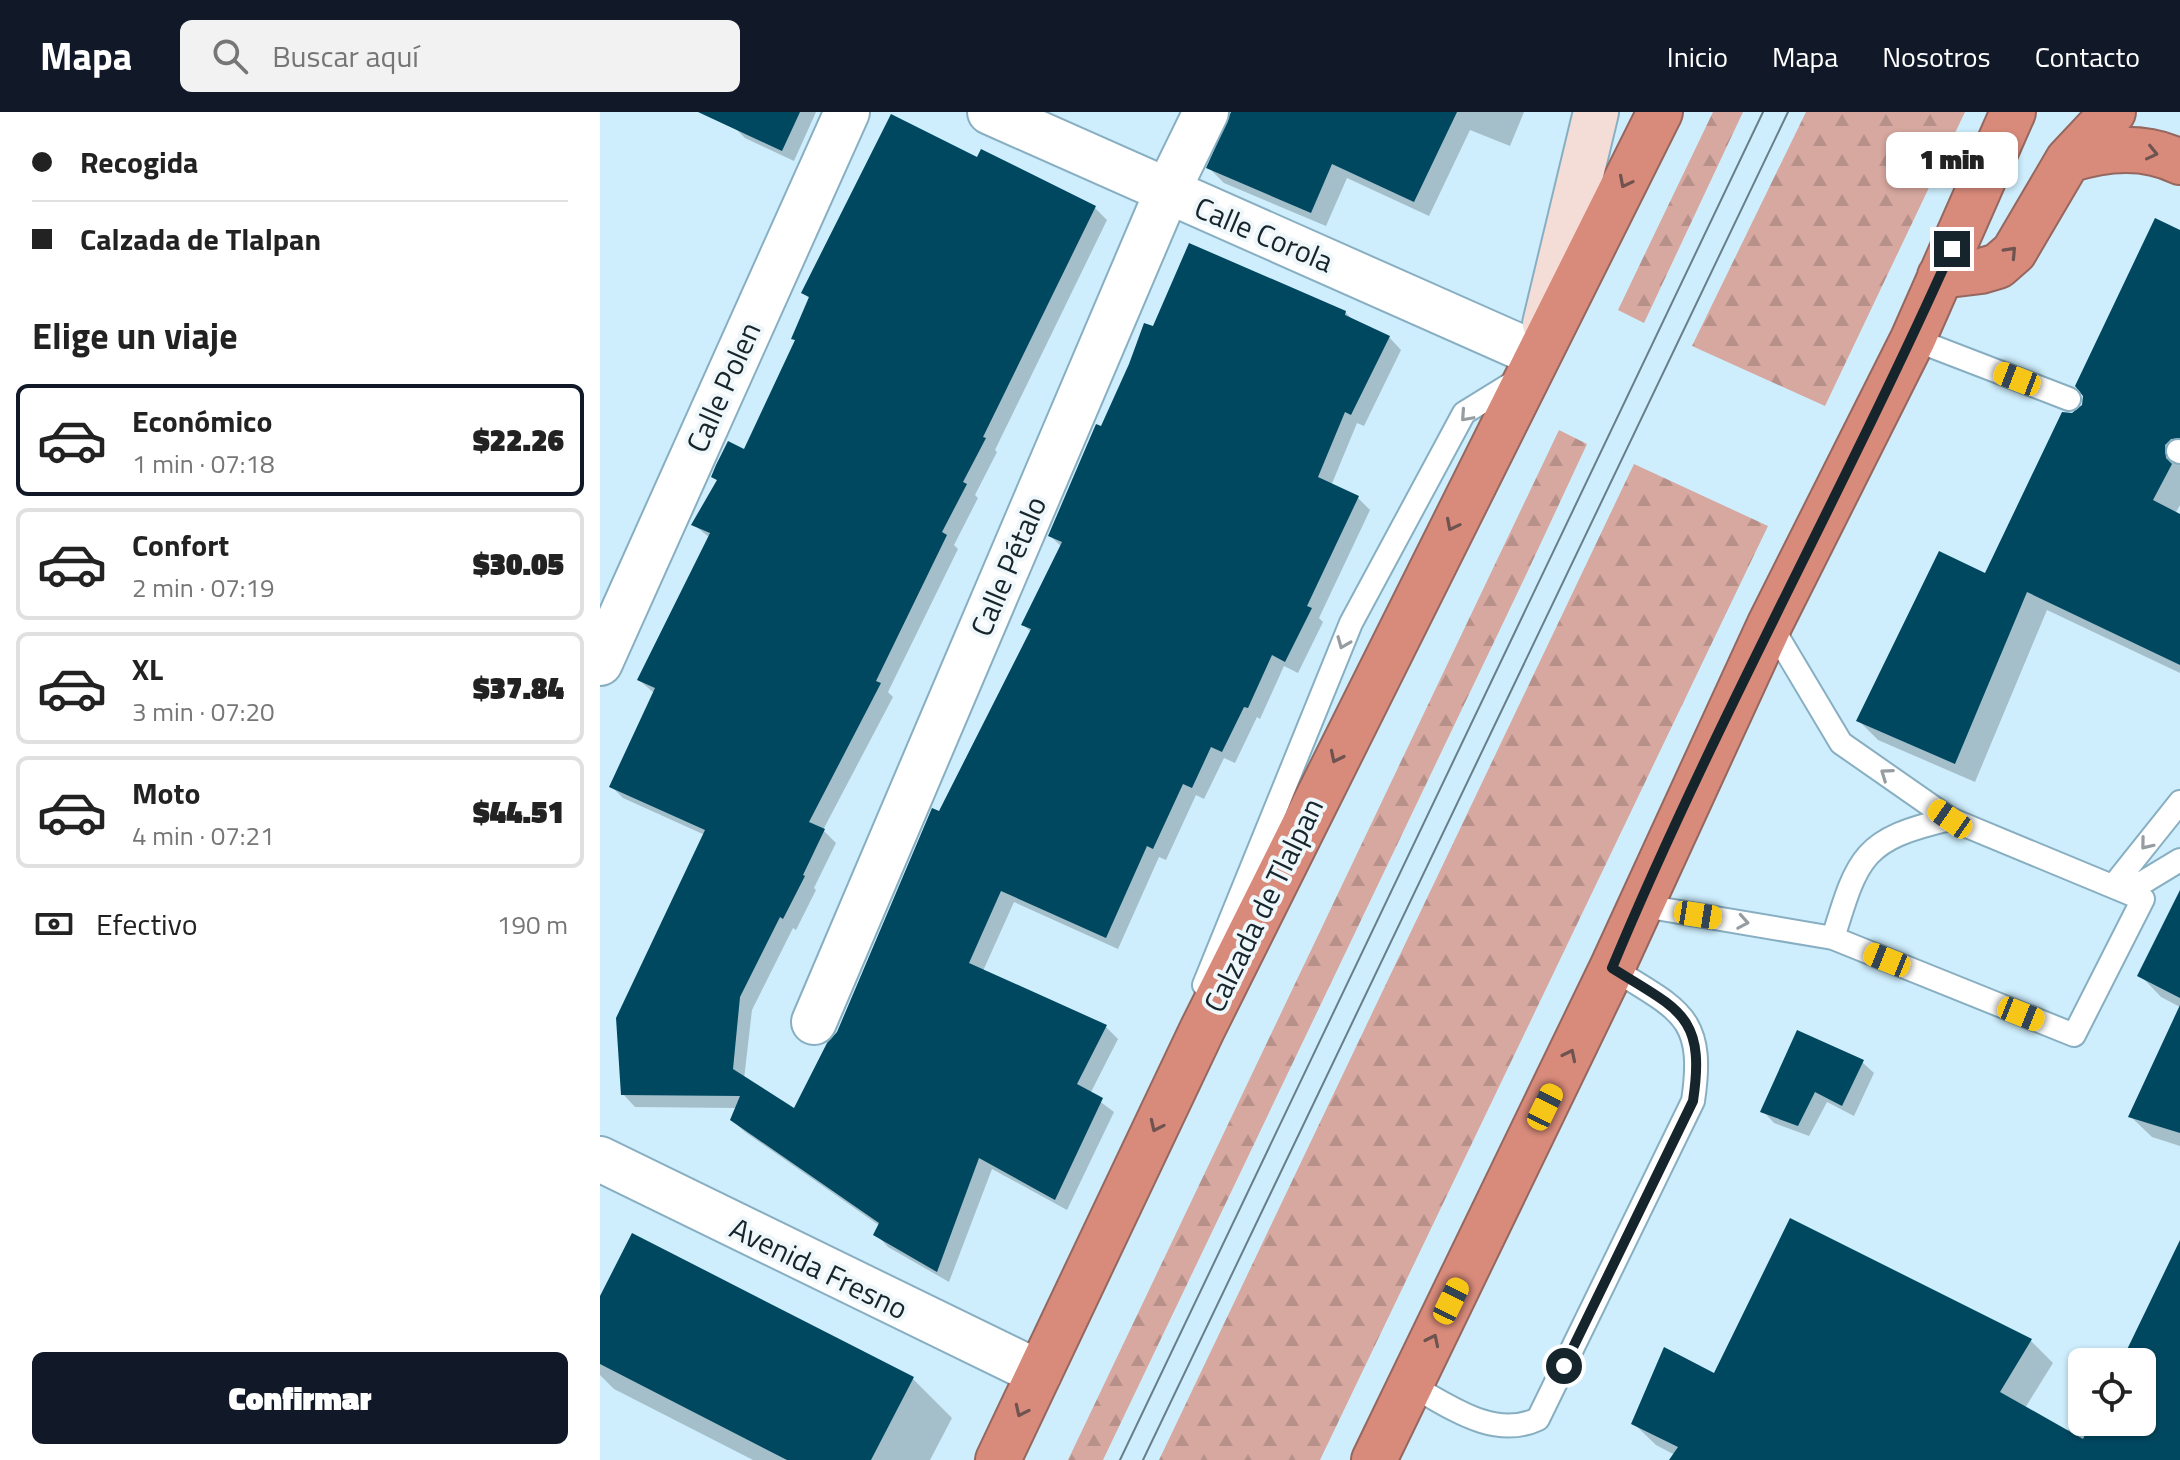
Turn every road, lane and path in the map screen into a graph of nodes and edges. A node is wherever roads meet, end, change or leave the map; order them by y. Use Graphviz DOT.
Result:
graph roads {
  1 [pos="847,112"];
  2 [pos="990,112"];
  3 [pos="1206,112"];
  4 [pos="1596,112"];
  5 [pos="1660,112"];
  6 [pos="2013,112"];
  7 [pos="2113,112"];
  8 [pos="2068,160"];
  9 [pos="2180,162"];
  10 [pos="1167,192"];
  11 [pos="1940,276"];
  12 [pos="1913,339"];
  13 [pos="1534,363"];
  14 [pos="2069,399"];
  15 [pos="1770,624"];
  16 [pos="600,663"];
  17 [pos="2180,802"];
  18 [pos="1950,819"];
  19 [pos="2180,860"];
  20 [pos="2120,889"];
  21 [pos="1638,905"];
  22 [pos="1833,938"];
  23 [pos="1612,968"];
  24 [pos="814,1022"];
  25 [pos="600,1159"];
  26 [pos="1039,1373"];
  27 [pos="1411,1385"];
  28 [pos="998,1460"];
  29 [pos="1374,1460"];
  1 -- 16 [label="street, Calle Polen"];
  2 -- 10 [label="street, Calle Corola"];
  3 -- 10 [label="street, Calle Pétalo"];
  4 -- 13 [label="street, Calzada de Tlalpan"];
  5 -- 13 [label="highway, Calzada de Tlalpan, one-way"];
  6 -- 11 [label="highway"];
  7 -- 8 [label="highway"];
  8 -- 9 [label="highway, one-way"];
  11 -- 8 [label="highway, one-way"];
  10 -- 13 [label="street, Calle Corola"];
  10 -- 24 [label="street, Calle Pétalo"];
  11 -- 12 [label="highway"];
  12 -- 14 [label="lane"];
  12 -- 15 [label="highway"];
  13 -- 26 [label="highway, Calzada de Tlalpan, one-way"];
  18 -- 15 [label="lane, one-way"];
  15 -- 21 [label="highway"];
  17 -- 20 [label="lane, one-way"];
  18 -- 20 [label="lane"];
  18 -- 22 [label="lane"];
  19 -- 20 [label="lane"];
  20 -- 22 [label="lane"];
  21 -- 22 [label="lane, one-way"];
  21 -- 23 [label="highway"];
  27 -- 23 [label="highway, one-way"];
  23 -- 27 [label="lane"];
  25 -- 26 [label="street, Avenida Fresno"];
  26 -- 28 [label="highway, Calzada de Tlalpan, one-way"];
  27 -- 29 [label="highway"];
}
